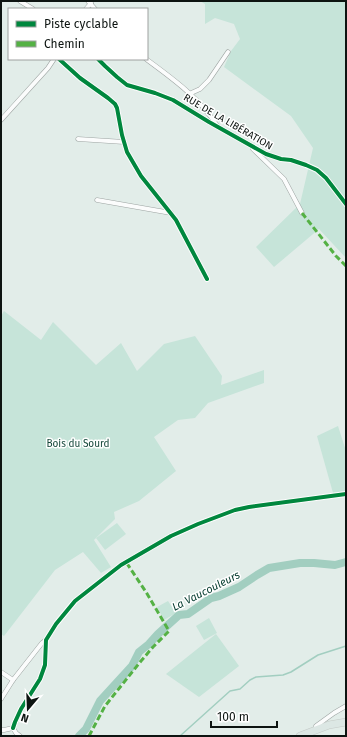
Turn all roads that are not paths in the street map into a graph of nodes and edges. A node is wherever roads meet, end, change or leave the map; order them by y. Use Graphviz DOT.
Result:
graph roads {
  1 [pos="20,1"];
  2 [pos="31,8"];
  3 [pos="228,52"];
  4 [pos="53,60"];
  5 [pos="60,60"];
  6 [pos="99,60"];
  7 [pos="147,60"];
  8 [pos="190,94"];
  9 [pos="1,120"];
  10 [pos="218,127"];
  11 [pos="78,139"];
  12 [pos="124,142"];
  13 [pos="250,145"];
  14 [pos="97,200"];
  15 [pos="346,204"];
  16 [pos="302,212"];
  17 [pos="171,213"];
  18 [pos="207,279"];
  19 [pos="346,494"];
  20 [pos="46,640"];
  21 [pos="1,672"];
  22 [pos="13,680"];
  23 [pos="1,700"];
  24 [pos="346,706"];
  25 [pos="346,722"];
  26 [pos="13,728"];
  27 [pos="317,729"];
  28 [pos="1,730"];
  29 [pos="20,736"];
  30 [pos="300,736"];
  1 -- 2 [label="street"];
  3 -- 8 [label="street"];
  4 -- 9 [label="street"];
  5 -- 12 [label="street"];
  6 -- 10 [label="street, RUE DE LA LIBÉRATION"];
  7 -- 8 [label="street"];
  8 -- 10 [label="street"];
  10 -- 13 [label="street, RUE DE LA LIBÉRATION"];
  11 -- 12 [label="street"];
  12 -- 17 [label="street"];
  13 -- 15 [label="street, RUE DE LA LIBÉRATION"];
  13 -- 16 [label="street"];
  14 -- 17 [label="street"];
  17 -- 18 [label="street"];
  19 -- 20 [label="street"];
  20 -- 22 [label="street"];
  20 -- 26 [label="street"];
  21 -- 22 [label="street"];
  22 -- 23 [label="street"];
  24 -- 27 [label="street"];
  25 -- 27 [label="main road"];
  26 -- 28 [label="street"];
  26 -- 29 [label="street"];
  27 -- 30 [label="main road"];
}
